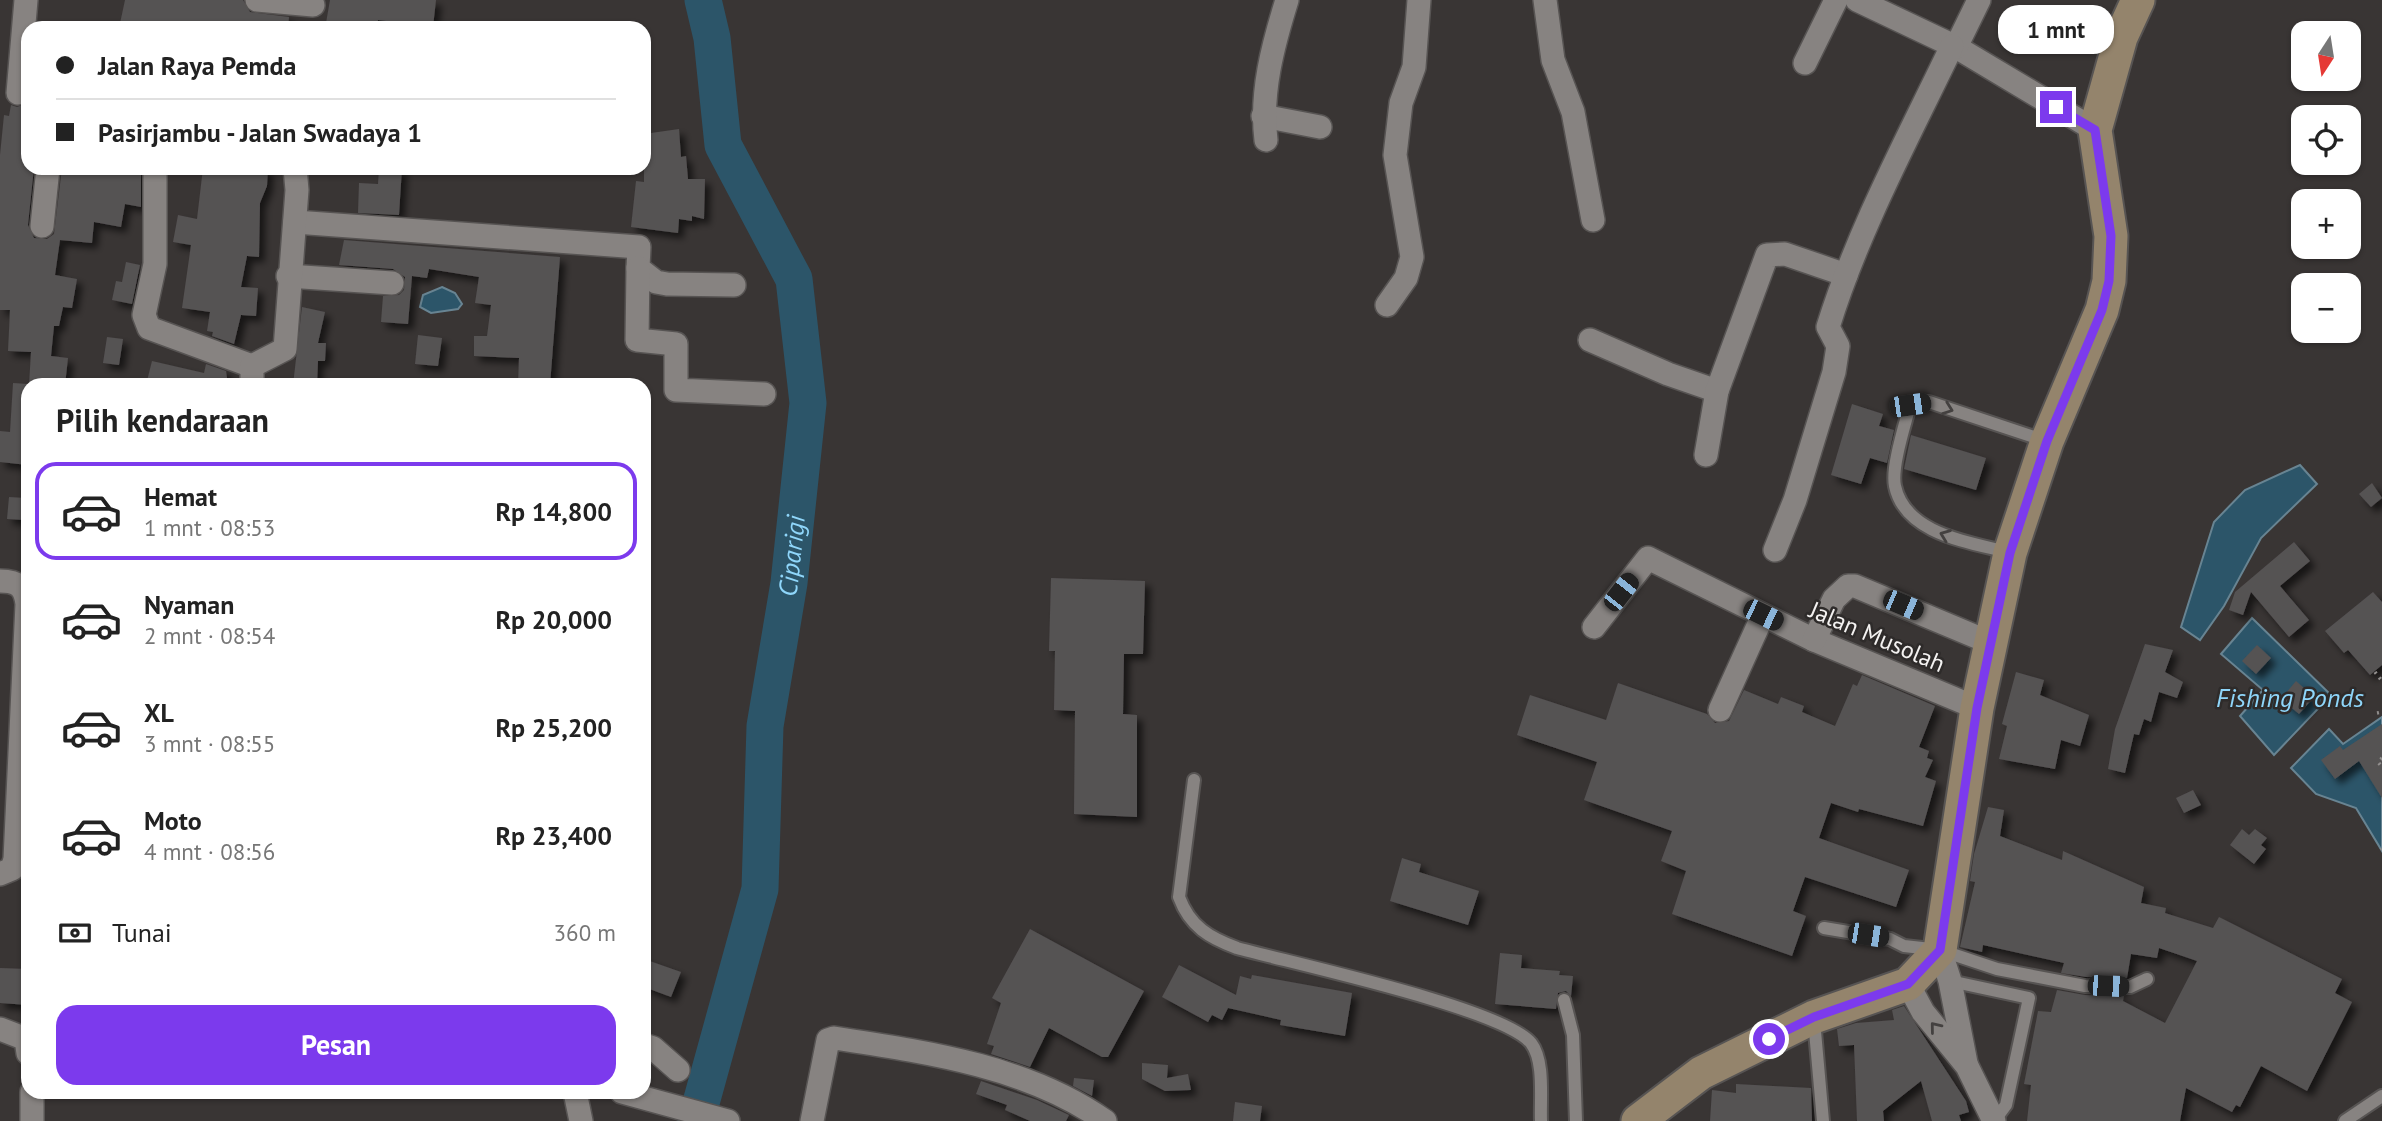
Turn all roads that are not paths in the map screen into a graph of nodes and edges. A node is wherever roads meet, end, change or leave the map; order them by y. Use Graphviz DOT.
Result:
graph roads {
  1 [pos="26,0"];
  2 [pos="257,0"];
  3 [pos="1287,0"];
  4 [pos="1419,0"];
  5 [pos="1545,0"];
  6 [pos="1836,0"];
  7 [pos="1857,0"];
  8 [pos="1979,0"];
  9 [pos="2138,0"];
  10 [pos="314,11"];
  11 [pos="24,21"];
  12 [pos="21,42"];
  13 [pos="1954,46"];
  14 [pos="1805,63"];
  15 [pos="15,93"];
  16 [pos="1263,116"];
  17 [pos="1320,127"];
  18 [pos="2095,130"];
  19 [pos="1266,140"];
  20 [pos="47,175"];
  21 [pos="155,175"];
  22 [pos="295,175"];
  23 [pos="1593,220"];
  24 [pos="295,222"];
  25 [pos="42,226"];
  26 [pos="638,268"];
  27 [pos="1846,275"];
  28 [pos="288,276"];
  29 [pos="392,283"];
  30 [pos="734,285"];
  31 [pos="1387,305"];
  32 [pos="1590,340"];
  33 [pos="252,375"];
  34 [pos="1717,391"];
  35 [pos="764,394"];
  36 [pos="2047,441"];
  37 [pos="1706,455"];
  38 [pos="1775,550"];
  39 [pos="2010,553"];
  40 [pos="0,581"];
  41 [pos="21,586"];
  42 [pos="1763,615"];
  43 [pos="1594,627"];
  44 [pos="1814,640"];
  45 [pos="1991,643"];
  46 [pos="1977,708"];
  47 [pos="1720,710"];
  48 [pos="21,732"];
  49 [pos="1194,780"];
  50 [pos="0,874"];
  51 [pos="1824,928"];
  52 [pos="1945,966"];
  53 [pos="2147,979"];
  54 [pos="1908,984"];
  55 [pos="1564,1000"];
  56 [pos="1814,1017"];
  57 [pos="0,1029"];
  58 [pos="21,1041"];
  59 [pos="651,1047"];
  60 [pos="1967,1066"];
  61 [pos="678,1070"];
  62 [pos="2382,1096"];
  63 [pos="32,1099"];
  64 [pos="576,1099"];
  65 [pos="647,1099"];
  66 [pos="32,1121"];
  67 [pos="581,1121"];
  68 [pos="728,1121"];
  69 [pos="812,1121"];
  70 [pos="1105,1121"];
  71 [pos="1541,1121"];
  72 [pos="1576,1121"];
  73 [pos="1638,1121"];
  74 [pos="1823,1121"];
  75 [pos="1994,1121"];
  76 [pos="2345,1121"];
  1 -- 11 [label="street"];
  2 -- 10 [label="street"];
  3 -- 16 [label="street"];
  4 -- 31 [label="street"];
  5 -- 23 [label="street"];
  6 -- 14 [label="street"];
  7 -- 13 [label="street"];
  8 -- 13 [label="street"];
  9 -- 18 [label="main road"];
  12 -- 15 [label="street"];
  13 -- 18 [label="street"];
  13 -- 27 [label="street"];
  16 -- 17 [label="street"];
  16 -- 19 [label="street"];
  18 -- 36 [label="main road"];
  20 -- 25 [label="street"];
  21 -- 33 [label="street"];
  22 -- 24 [label="street"];
  24 -- 26 [label="street"];
  24 -- 28 [label="street"];
  26 -- 30 [label="street"];
  26 -- 35 [label="street"];
  27 -- 34 [label="street"];
  27 -- 38 [label="street"];
  28 -- 29 [label="street"];
  28 -- 33 [label="street"];
  32 -- 34 [label="street"];
  34 -- 37 [label="street"];
  36 -- 39 [label="main road"];
  39 -- 36 [label="lane, one-way"];
  39 -- 45 [label="main road"];
  40 -- 41 [label="street"];
  42 -- 43 [label="street, Jalan Musolah"];
  42 -- 44 [label="street, Jalan Musolah"];
  42 -- 47 [label="street"];
  44 -- 45 [label="street"];
  44 -- 46 [label="street, Jalan Musolah"];
  45 -- 46 [label="main road"];
  46 -- 52 [label="main road"];
  48 -- 50 [label="street"];
  49 -- 71 [label="lane"];
  51 -- 52 [label="lane"];
  52 -- 53 [label="lane"];
  52 -- 54 [label="main road"];
  52 -- 60 [label="street"];
  52 -- 75 [label="lane"];
  54 -- 56 [label="main road"];
  60 -- 54 [label="street, one-way"];
  55 -- 72 [label="lane"];
  56 -- 73 [label="main road"];
  56 -- 74 [label="lane"];
  57 -- 58 [label="street"];
  59 -- 61 [label="street"];
  60 -- 75 [label="street"];
  62 -- 76 [label="lane"];
  63 -- 66 [label="street"];
  64 -- 67 [label="street"];
  65 -- 68 [label="street"];
  69 -- 70 [label="street"];
}
